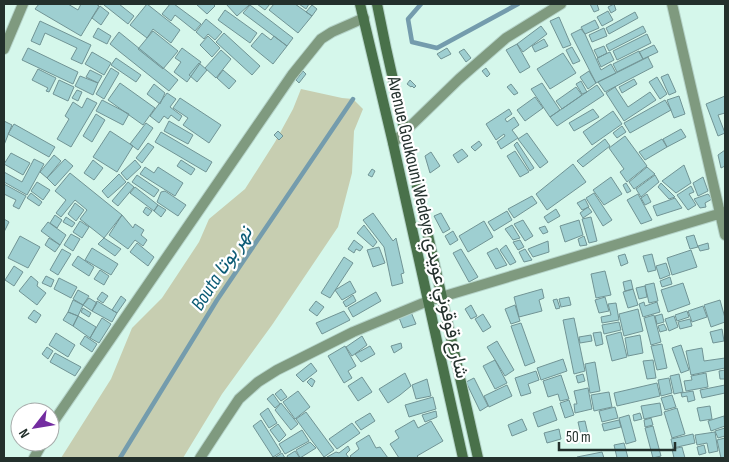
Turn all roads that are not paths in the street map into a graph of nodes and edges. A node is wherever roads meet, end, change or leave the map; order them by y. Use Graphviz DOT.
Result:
graph roads {
  1 [pos="23,4"];
  2 [pos="360,4"];
  3 [pos="377,4"];
  4 [pos="560,4"];
  5 [pos="672,4"];
  6 [pos="364,18"];
  7 [pos="4,49"];
  8 [pos="405,131"];
  9 [pos="393,142"];
  10 [pos="723,212"];
  11 [pos="725,235"];
  12 [pos="442,298"];
  13 [pos="428,302"];
  14 [pos="60,412"];
  15 [pos="200,458"];
  16 [pos="464,458"];
  17 [pos="478,458"];
  1 -- 7 [label="street"];
  2 -- 6 [label="street, Avenue Goukouni Wedeye شارع قوقوني عويدي"];
  3 -- 8 [label="street, Avenue Goukouni Wedeye شارع قوقوني عويدي"];
  4 -- 8 [label="street"];
  5 -- 10 [label="street"];
  6 -- 9 [label="street, Avenue Goukouni Wedeye شارع قوقوني عويدي"];
  6 -- 14 [label="street"];
  8 -- 9 [label="street"];
  8 -- 12 [label="street, Avenue Goukouni Wedeye شارع قوقوني عويدي"];
  9 -- 13 [label="street, Avenue Goukouni Wedeye شارع قوقوني عويدي"];
  10 -- 11 [label="street"];
  10 -- 12 [label="street"];
  12 -- 13 [label="street"];
  12 -- 17 [label="street, Avenue Goukouni Wedeye شارع قوقوني عويدي"];
  13 -- 15 [label="street"];
  13 -- 16 [label="street, Avenue Goukouni Wedeye شارع قوقوني عويدي"];
}
